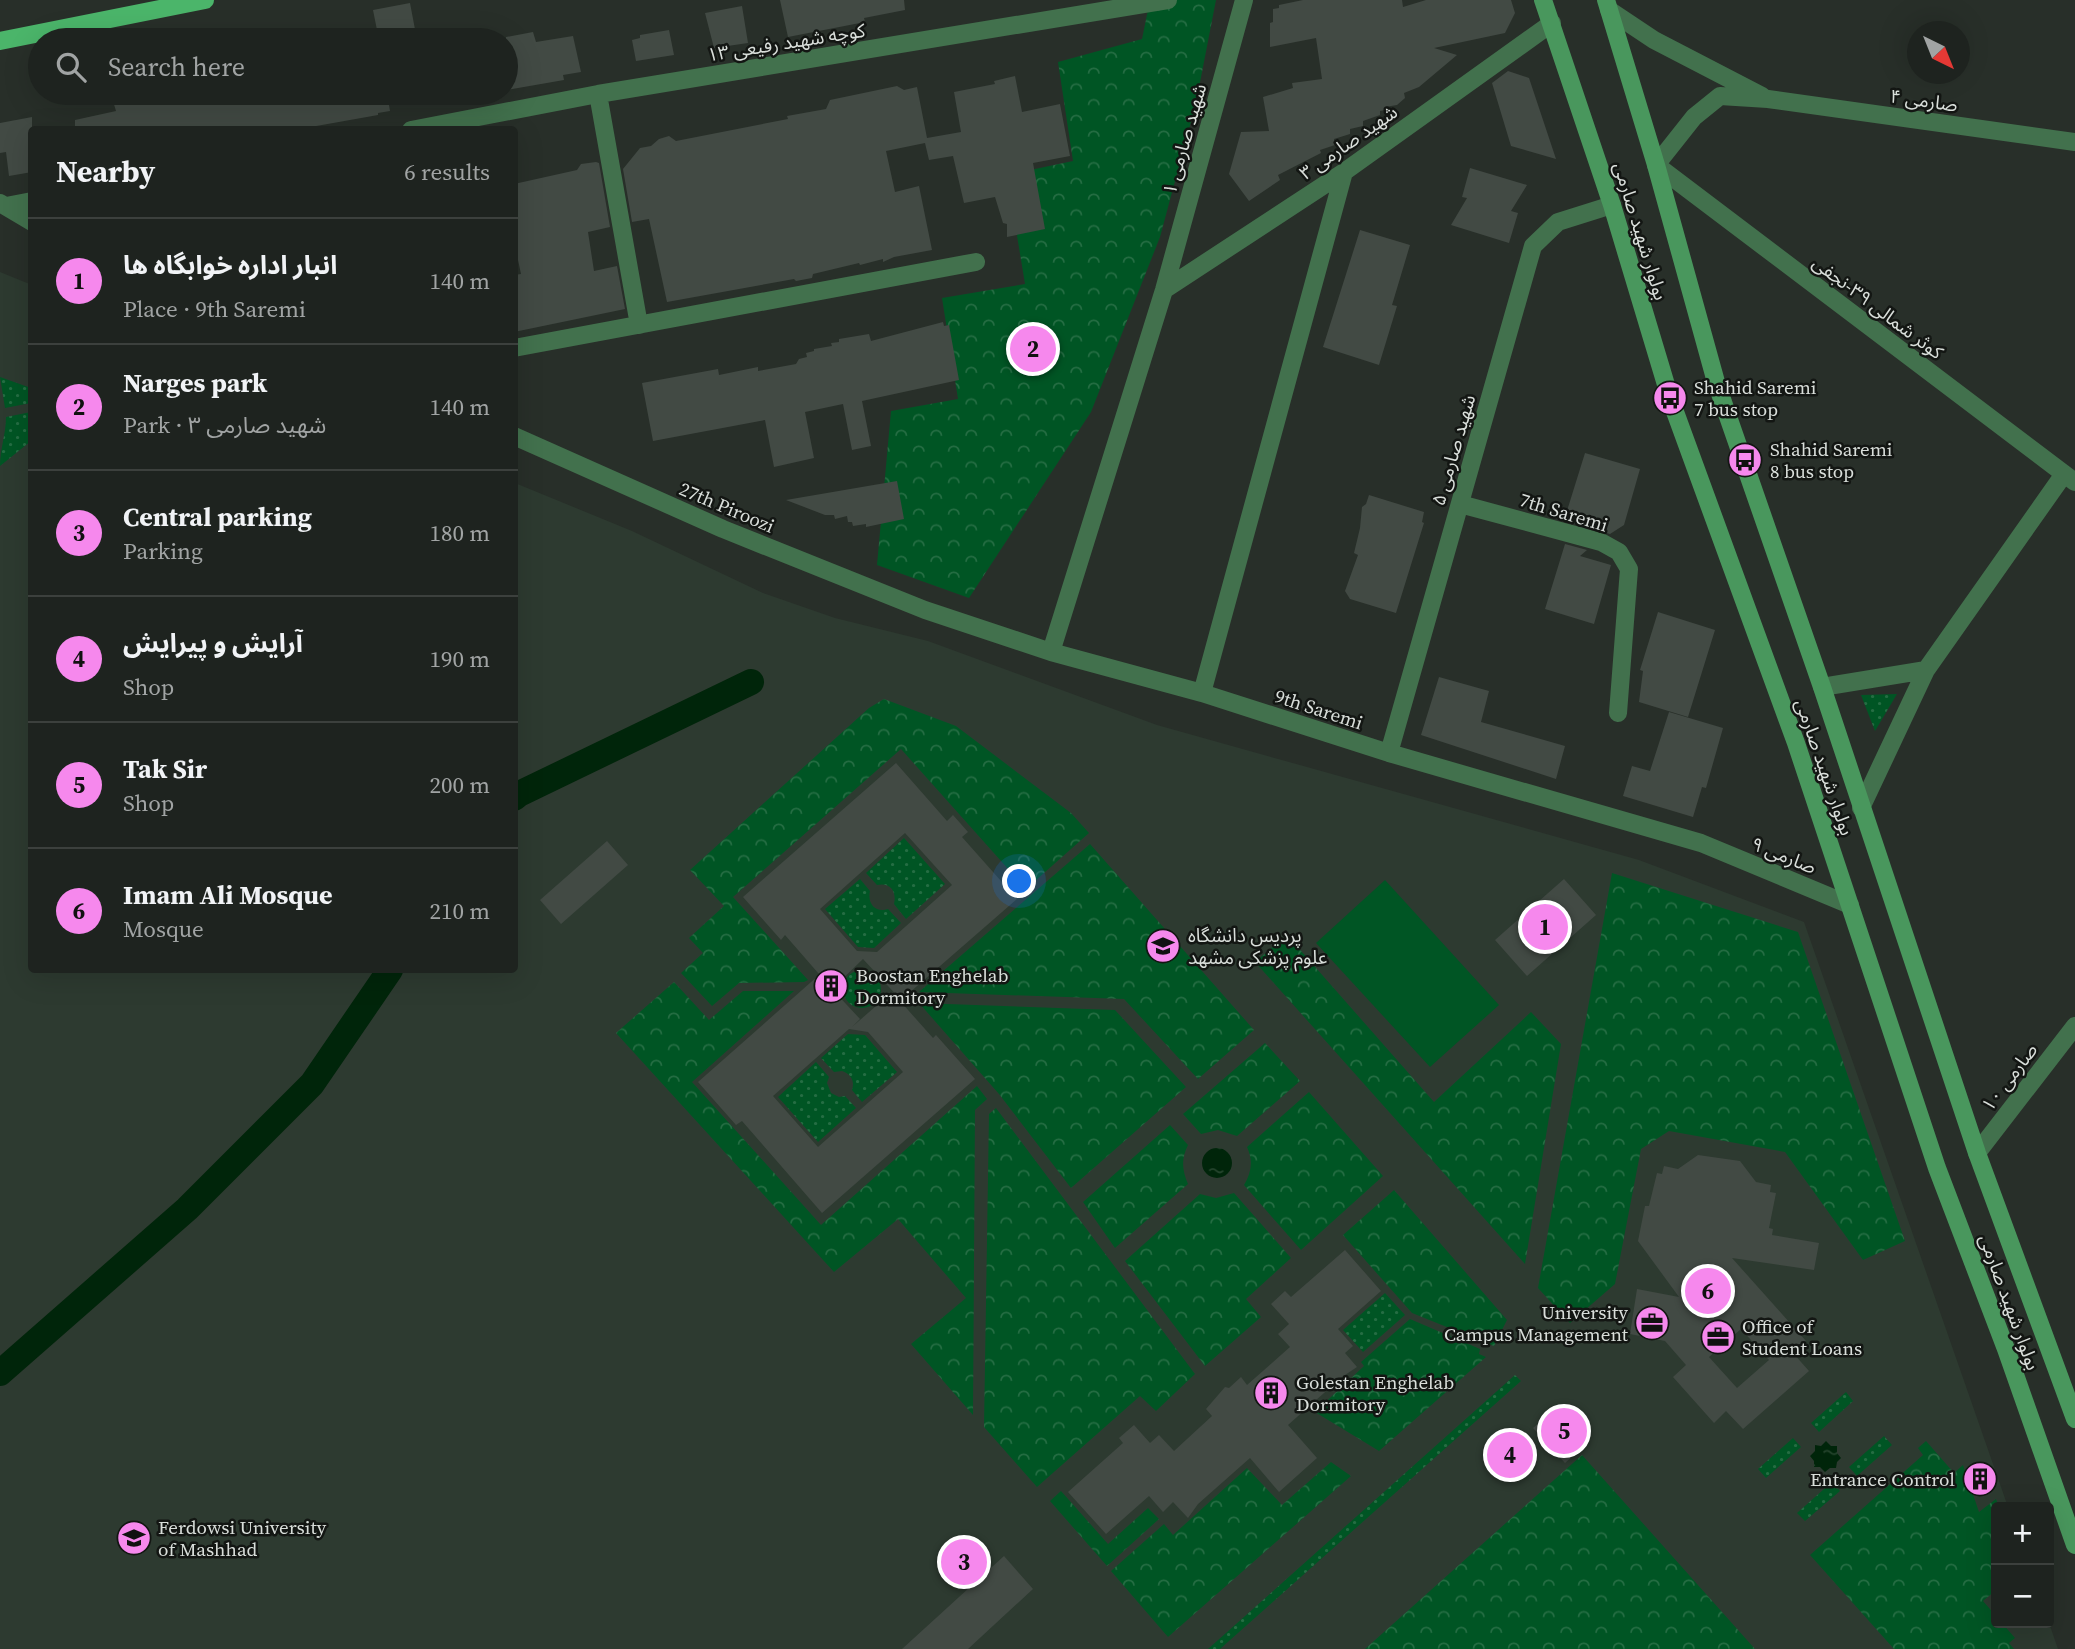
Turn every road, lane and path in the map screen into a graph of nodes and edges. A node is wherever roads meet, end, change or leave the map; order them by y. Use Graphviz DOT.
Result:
graph roads {
  1 [pos="205,0"];
  2 [pos="1168,0"];
  3 [pos="1244,0"];
  4 [pos="1543,0"];
  5 [pos="1607,5"];
  6 [pos="1552,23"];
  7 [pos="65,28"];
  8 [pos="28,35"];
  9 [pos="0,41"];
  10 [pos="598,94"];
  11 [pos="1768,99"];
  12 [pos="432,126"];
  13 [pos="2075,142"];
  14 [pos="1657,165"];
  15 [pos="1344,172"];
  16 [pos="28,202"];
  17 [pos="1612,205"];
  18 [pos="2,209"];
  19 [pos="28,220"];
  20 [pos="28,227"];
  21 [pos="976,262"];
  22 [pos="1164,290"];
  23 [pos="639,325"];
  24 [pos="518,347"];
  25 [pos="518,438"];
  26 [pos="2069,478"];
  27 [pos="1460,504"];
  28 [pos="925,610"];
  29 [pos="1051,652"];
  30 [pos="1926,670"];
  31 [pos="1822,687"];
  32 [pos="1202,692"];
  33 [pos="1618,713"];
  34 [pos="1389,753"];
  35 [pos="1861,808"];
  36 [pos="1850,905"];
  37 [pos="2075,1026"];
  38 [pos="1977,1153"];
  39 [pos="2075,1419"];
  40 [pos="2075,1545"];
  1 -- 7 [label="main road"];
  2 -- 10 [label="street, کوچه شهید رفیعی ۱۳"];
  3 -- 22 [label="street, شهید صارمی ۱"];
  4 -- 6 [label="main road, بولوار شهید صارمی"];
  5 -- 11 [label="street"];
  5 -- 14 [label="main road, بولوار شهید صارمی"];
  6 -- 15 [label="street, شهید صارمی ۳"];
  6 -- 17 [label="main road, بولوار شهید صارمی"];
  8 -- 9 [label="main road"];
  10 -- 12 [label="street, کوچه شهید رفیعی ۱۳"];
  10 -- 23 [label="street"];
  11 -- 13 [label="street, صارمی ۴"];
  11 -- 14 [label="street"];
  14 -- 26 [label="street, کوثر شمالی ۳۹-نجفی"];
  14 -- 31 [label="main road, بولوار شهید صارمی"];
  15 -- 22 [label="street, شهید صارمی ۳"];
  15 -- 32 [label="street"];
  16 -- 18 [label="street"];
  17 -- 27 [label="street, شهید صارمی ۵"];
  17 -- 36 [label="main road, بولوار شهید صارمی"];
  18 -- 19 [label="street"];
  18 -- 20 [label="street"];
  21 -- 23 [label="street"];
  22 -- 29 [label="street, شهید صارمی ۱"];
  23 -- 24 [label="street"];
  25 -- 28 [label="street, 27th Piroozi"];
  26 -- 30 [label="street"];
  27 -- 33 [label="street, 7th Saremi"];
  27 -- 34 [label="street, شهید صارمی ۵"];
  28 -- 29 [label="street, 9th Saremi"];
  29 -- 32 [label="street, 9th Saremi"];
  30 -- 31 [label="street"];
  30 -- 35 [label="street"];
  31 -- 35 [label="main road, بولوار شهید صارمی"];
  32 -- 34 [label="street, 9th Saremi"];
  34 -- 36 [label="street, صارمی ۹"];
  35 -- 38 [label="main road, بولوار شهید صارمی"];
  36 -- 40 [label="main road, بولوار شهید صارمی"];
  37 -- 38 [label="street, صارمی ۱۰"];
  38 -- 39 [label="main road, بولوار شهید صارمی"];
}
